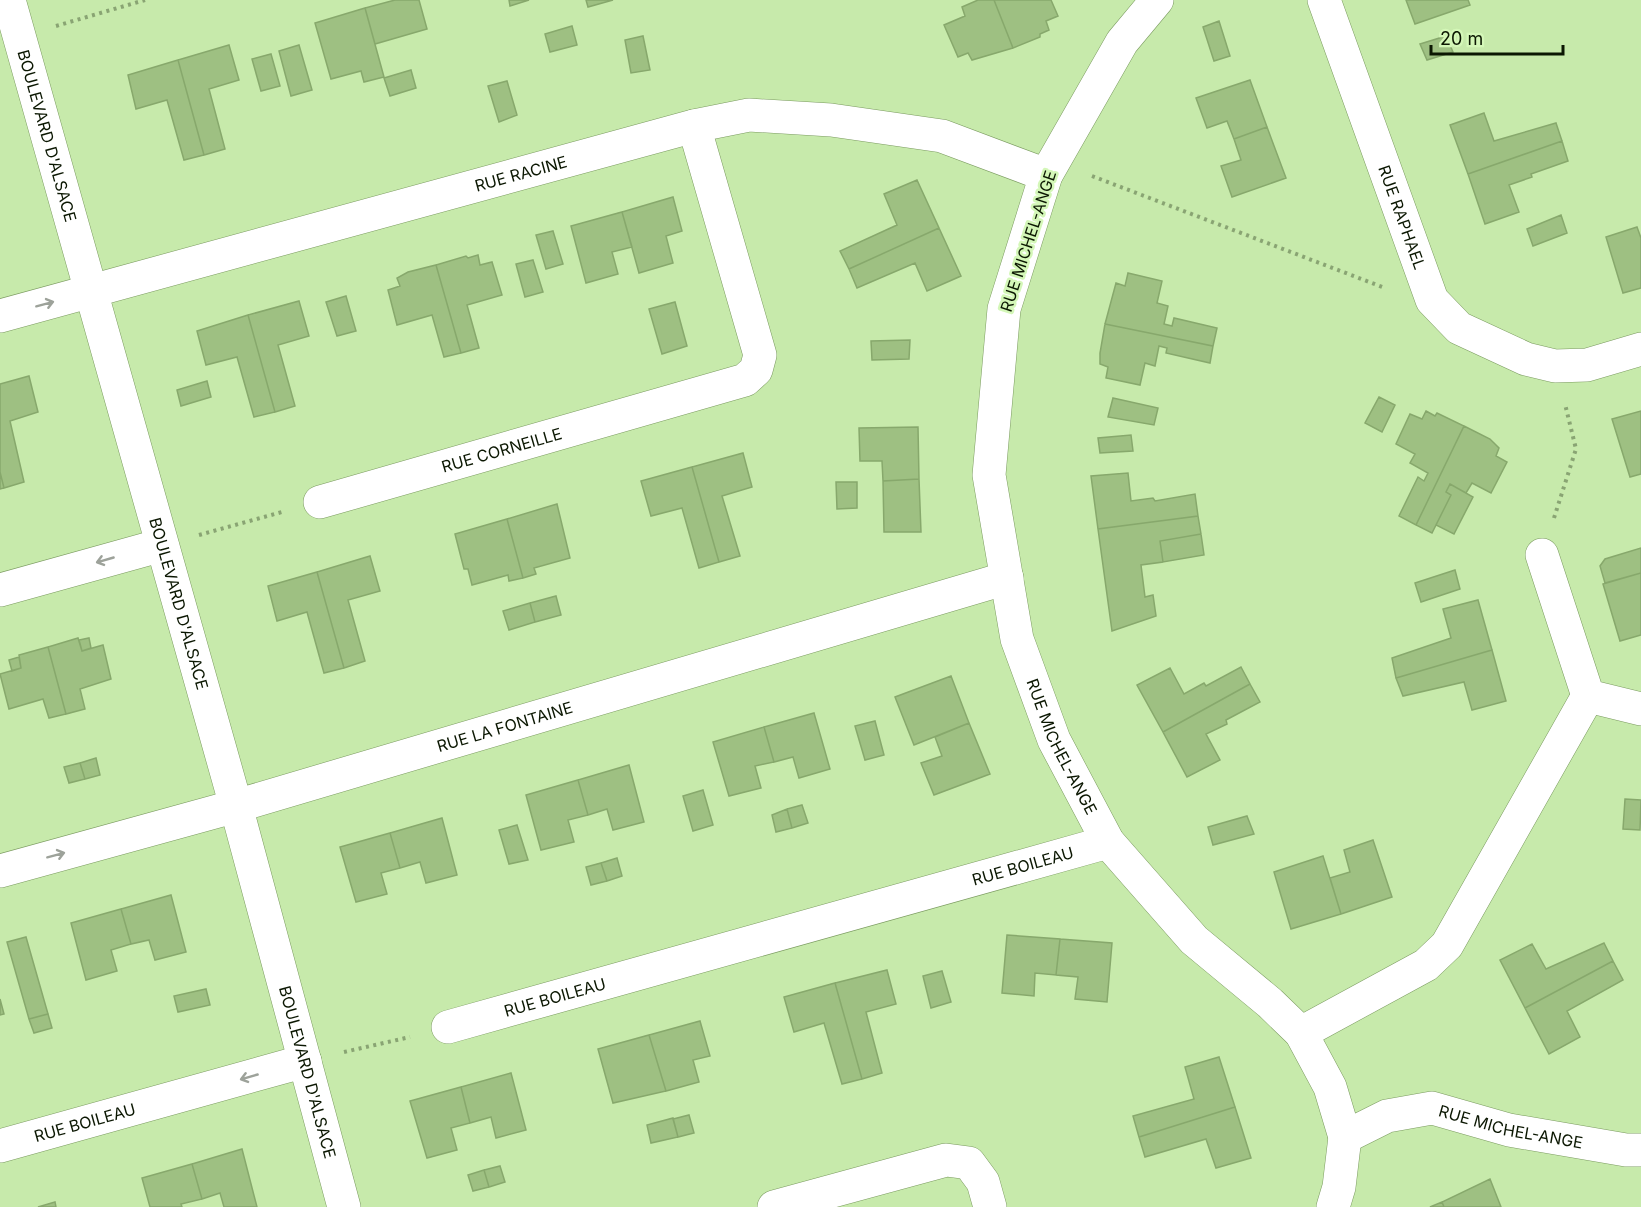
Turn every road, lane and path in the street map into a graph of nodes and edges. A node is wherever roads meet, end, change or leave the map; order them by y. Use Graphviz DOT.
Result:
graph roads {
  1 [pos="9,0"];
  2 [pos="145,0"];
  3 [pos="1157,0"];
  4 [pos="1324,0"];
  5 [pos="9,40"];
  6 [pos="694,126"];
  7 [pos="1050,169"];
  8 [pos="91,291"];
  9 [pos="1432,300"];
  10 [pos="0,316"];
  11 [pos="1641,349"];
  12 [pos="1555,366"];
  13 [pos="320,502"];
  14 [pos="162,545"];
  15 [pos="1542,555"];
  16 [pos="1007,578"];
  17 [pos="0,590"];
  18 [pos="1588,696"];
  19 [pos="1641,709"];
  20 [pos="236,806"];
  21 [pos="1108,842"];
  22 [pos="0,871"];
  23 [pos="448,1027"];
  24 [pos="1301,1033"];
  25 [pos="305,1061"];
  26 [pos="1345,1137"];
  27 [pos="0,1146"];
  28 [pos="1641,1150"];
  29 [pos="344,1207"];
  30 [pos="774,1207"];
  31 [pos="990,1207"];
  32 [pos="1333,1207"];
  1 -- 5 [label="street, BOULEVARD D'ALSACE"];
  2 -- 5 [label="path"];
  3 -- 7 [label="street, RUE MICHEL-ANGE"];
  4 -- 9 [label="street, RUE RAPHAEL"];
  5 -- 8 [label="street, BOULEVARD D'ALSACE"];
  6 -- 7 [label="street, RUE RACINE"];
  6 -- 8 [label="street, RUE RACINE"];
  6 -- 13 [label="street, RUE CORNEILLE"];
  7 -- 9 [label="path"];
  7 -- 16 [label="street, RUE MICHEL-ANGE"];
  10 -- 8 [label="street, RUE RACINE, one-way"];
  8 -- 14 [label="street, BOULEVARD D'ALSACE"];
  9 -- 12 [label="street, RUE RAPHAEL"];
  11 -- 12 [label="street, RUE RAPHAEL"];
  12 -- 15 [label="path"];
  13 -- 14 [label="path"];
  14 -- 17 [label="street, one-way"];
  14 -- 20 [label="street, BOULEVARD D'ALSACE"];
  15 -- 18 [label="street"];
  16 -- 20 [label="street, RUE LA FONTAINE"];
  16 -- 21 [label="street, RUE MICHEL-ANGE"];
  18 -- 19 [label="street"];
  18 -- 24 [label="street"];
  22 -- 20 [label="street, RUE LA FONTAINE, one-way"];
  20 -- 25 [label="street, BOULEVARD D'ALSACE"];
  21 -- 23 [label="street, RUE BOILEAU"];
  21 -- 24 [label="street, RUE MICHEL-ANGE"];
  23 -- 25 [label="path"];
  24 -- 26 [label="street, RUE MICHEL-ANGE"];
  25 -- 27 [label="street, RUE BOILEAU, one-way"];
  25 -- 29 [label="street, BOULEVARD D'ALSACE"];
  26 -- 28 [label="street, RUE MICHEL-ANGE"];
  26 -- 32 [label="street"];
  30 -- 31 [label="street"];
}
